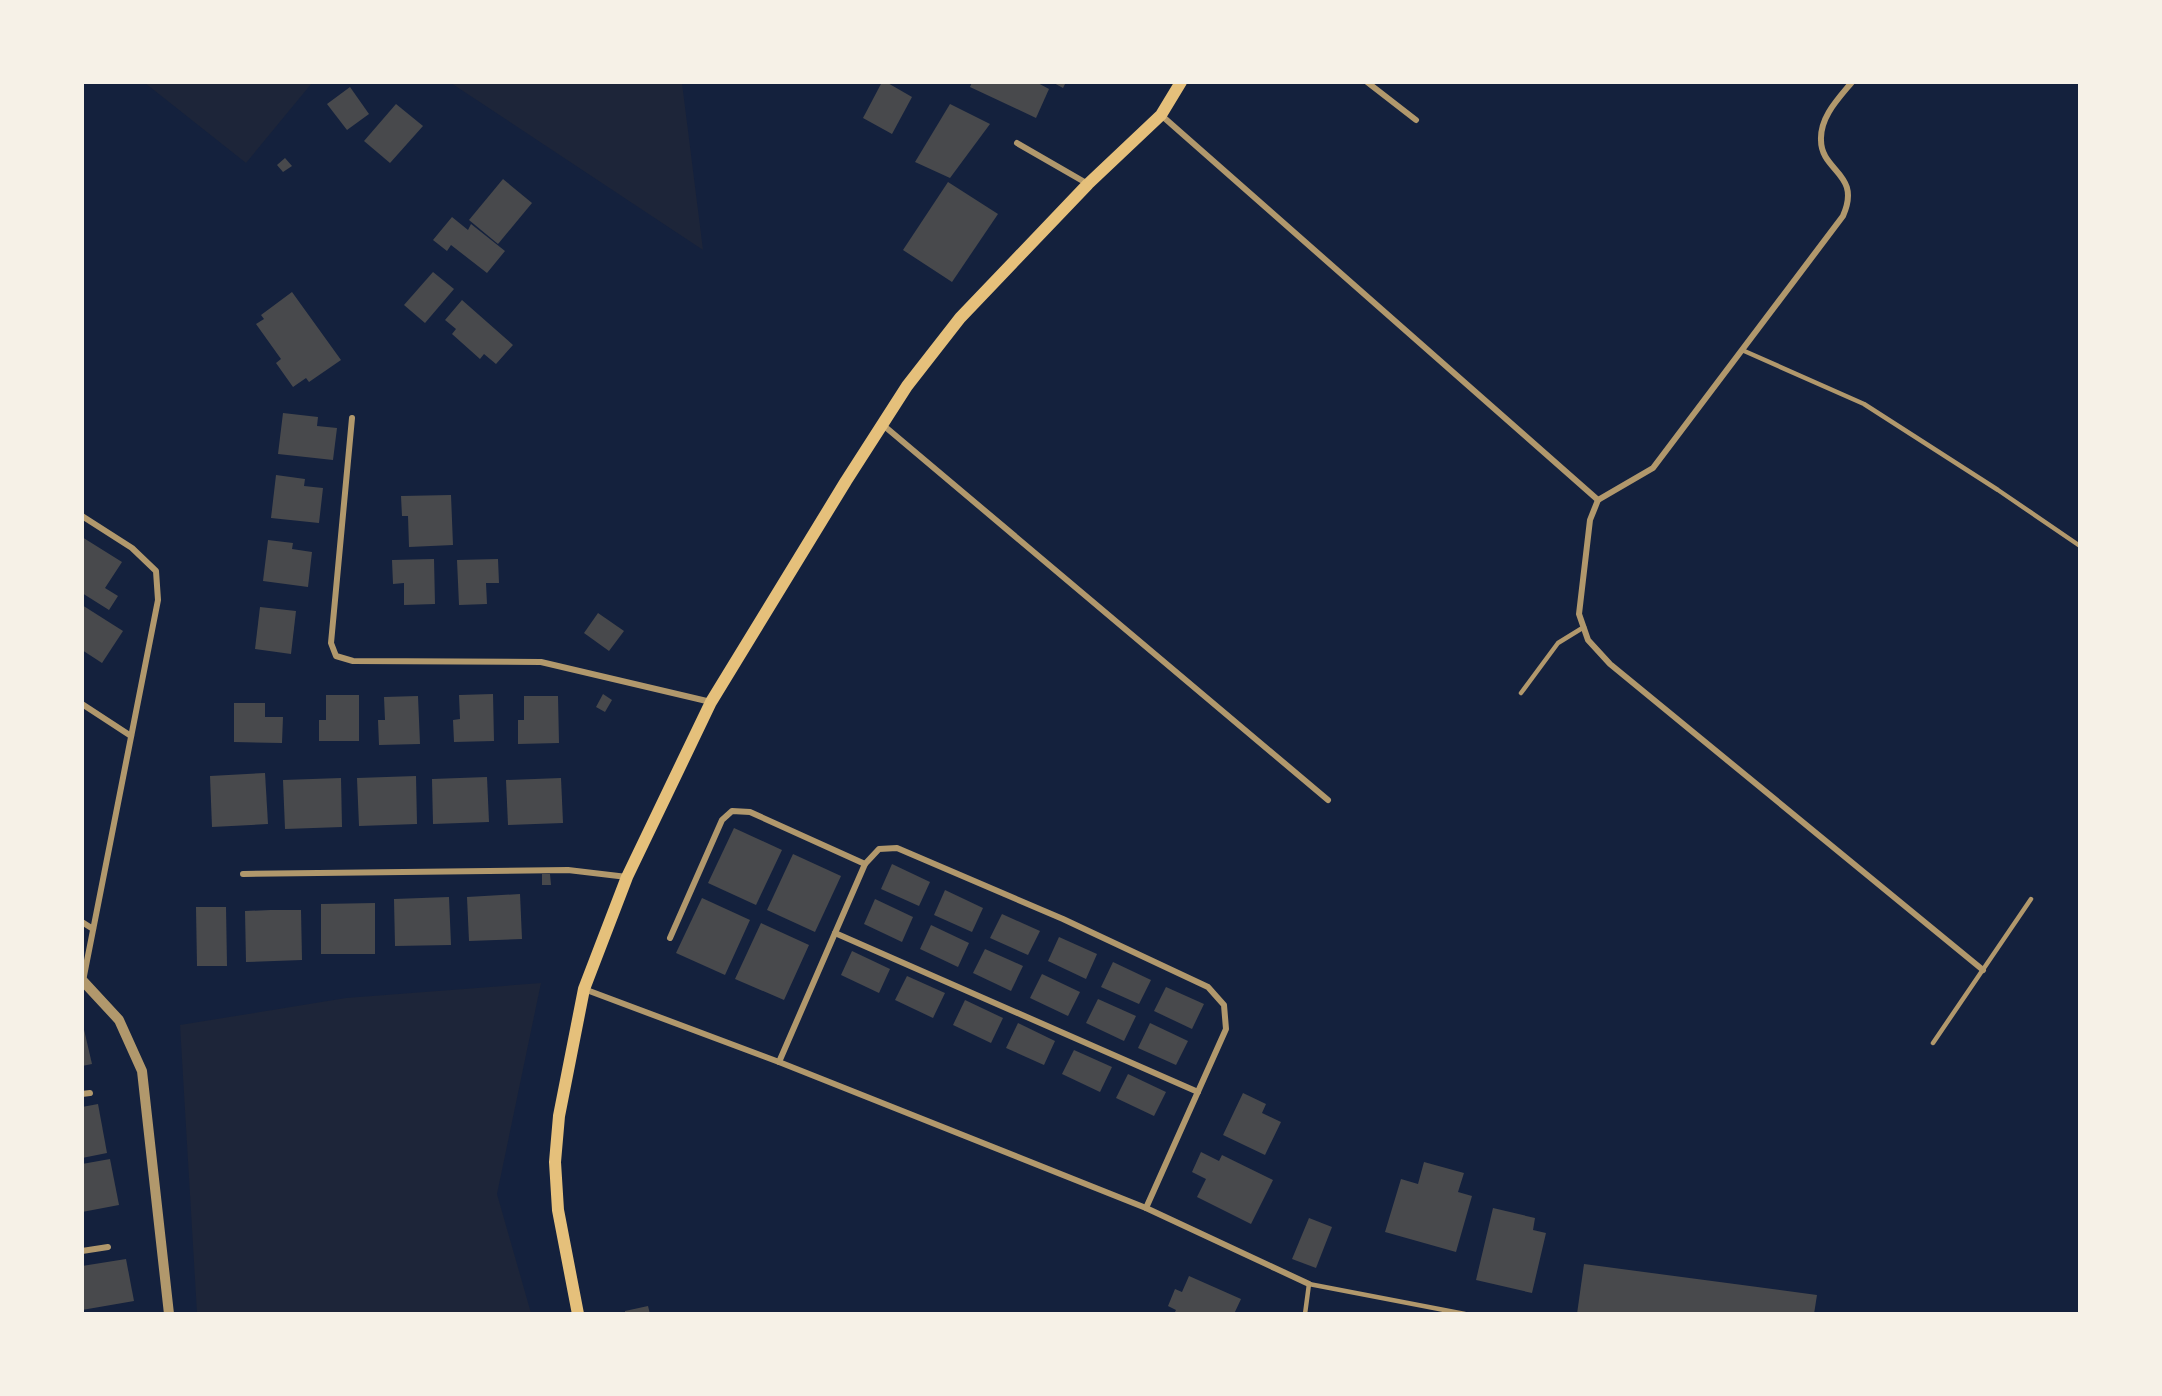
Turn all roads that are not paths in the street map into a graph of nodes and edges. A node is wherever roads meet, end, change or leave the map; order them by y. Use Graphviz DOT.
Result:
graph roads {
  1 [pos="1181,82"];
  2 [pos="1367,82"];
  3 [pos="1852,82"];
  4 [pos="1161,115"];
  5 [pos="1416,120"];
  6 [pos="1017,143"];
  7 [pos="1088,184"];
  8 [pos="1742,350"];
  9 [pos="352,418"];
  10 [pos="882,424"];
  11 [pos="1598,500"];
  12 [pos="82,516"];
  13 [pos="2079,546"];
  14 [pos="1584,627"];
  15 [pos="1521,693"];
  16 [pos="711,702"];
  17 [pos="82,704"];
  18 [pos="131,736"];
  19 [pos="1328,800"];
  20 [pos="865,864"];
  21 [pos="243,874"];
  22 [pos="627,877"];
  23 [pos="2031,899"];
  24 [pos="82,922"];
  25 [pos="93,929"];
  26 [pos="835,933"];
  27 [pos="670,938"];
  28 [pos="1983,970"];
  29 [pos="83,980"];
  30 [pos="584,988"];
  31 [pos="1933,1043"];
  32 [pos="779,1062"];
  33 [pos="1198,1092"];
  34 [pos="90,1093"];
  35 [pos="82,1094"];
  36 [pos="1146,1208"];
  37 [pos="108,1247"];
  38 [pos="82,1251"];
  39 [pos="1309,1284"];
  40 [pos="169,1314"];
  41 [pos="578,1314"];
  42 [pos="1305,1314"];
  43 [pos="1465,1314"];
  1 -- 4 [label="main road"];
  2 -- 5 [label="street"];
  3 -- 8 [label="street"];
  4 -- 7 [label="main road"];
  4 -- 11 [label="street"];
  6 -- 7 [label="street"];
  7 -- 10 [label="main road"];
  8 -- 11 [label="street"];
  8 -- 13 [label="lane"];
  9 -- 16 [label="street"];
  10 -- 16 [label="main road"];
  10 -- 19 [label="street"];
  11 -- 14 [label="street"];
  12 -- 18 [label="street"];
  14 -- 15 [label="lane"];
  14 -- 28 [label="street"];
  16 -- 22 [label="main road"];
  17 -- 18 [label="street"];
  18 -- 25 [label="street"];
  20 -- 26 [label="street"];
  20 -- 27 [label="street"];
  20 -- 33 [label="street"];
  21 -- 22 [label="street"];
  22 -- 30 [label="main road"];
  23 -- 28 [label="lane"];
  24 -- 25 [label="street"];
  25 -- 29 [label="street"];
  26 -- 32 [label="street"];
  26 -- 33 [label="street"];
  28 -- 31 [label="lane"];
  29 -- 40 [label="street"];
  30 -- 32 [label="street"];
  30 -- 41 [label="main road"];
  32 -- 36 [label="street"];
  33 -- 36 [label="street"];
  34 -- 35 [label="street"];
  36 -- 39 [label="street"];
  37 -- 38 [label="street"];
  39 -- 42 [label="lane"];
  39 -- 43 [label="lane"];
}
